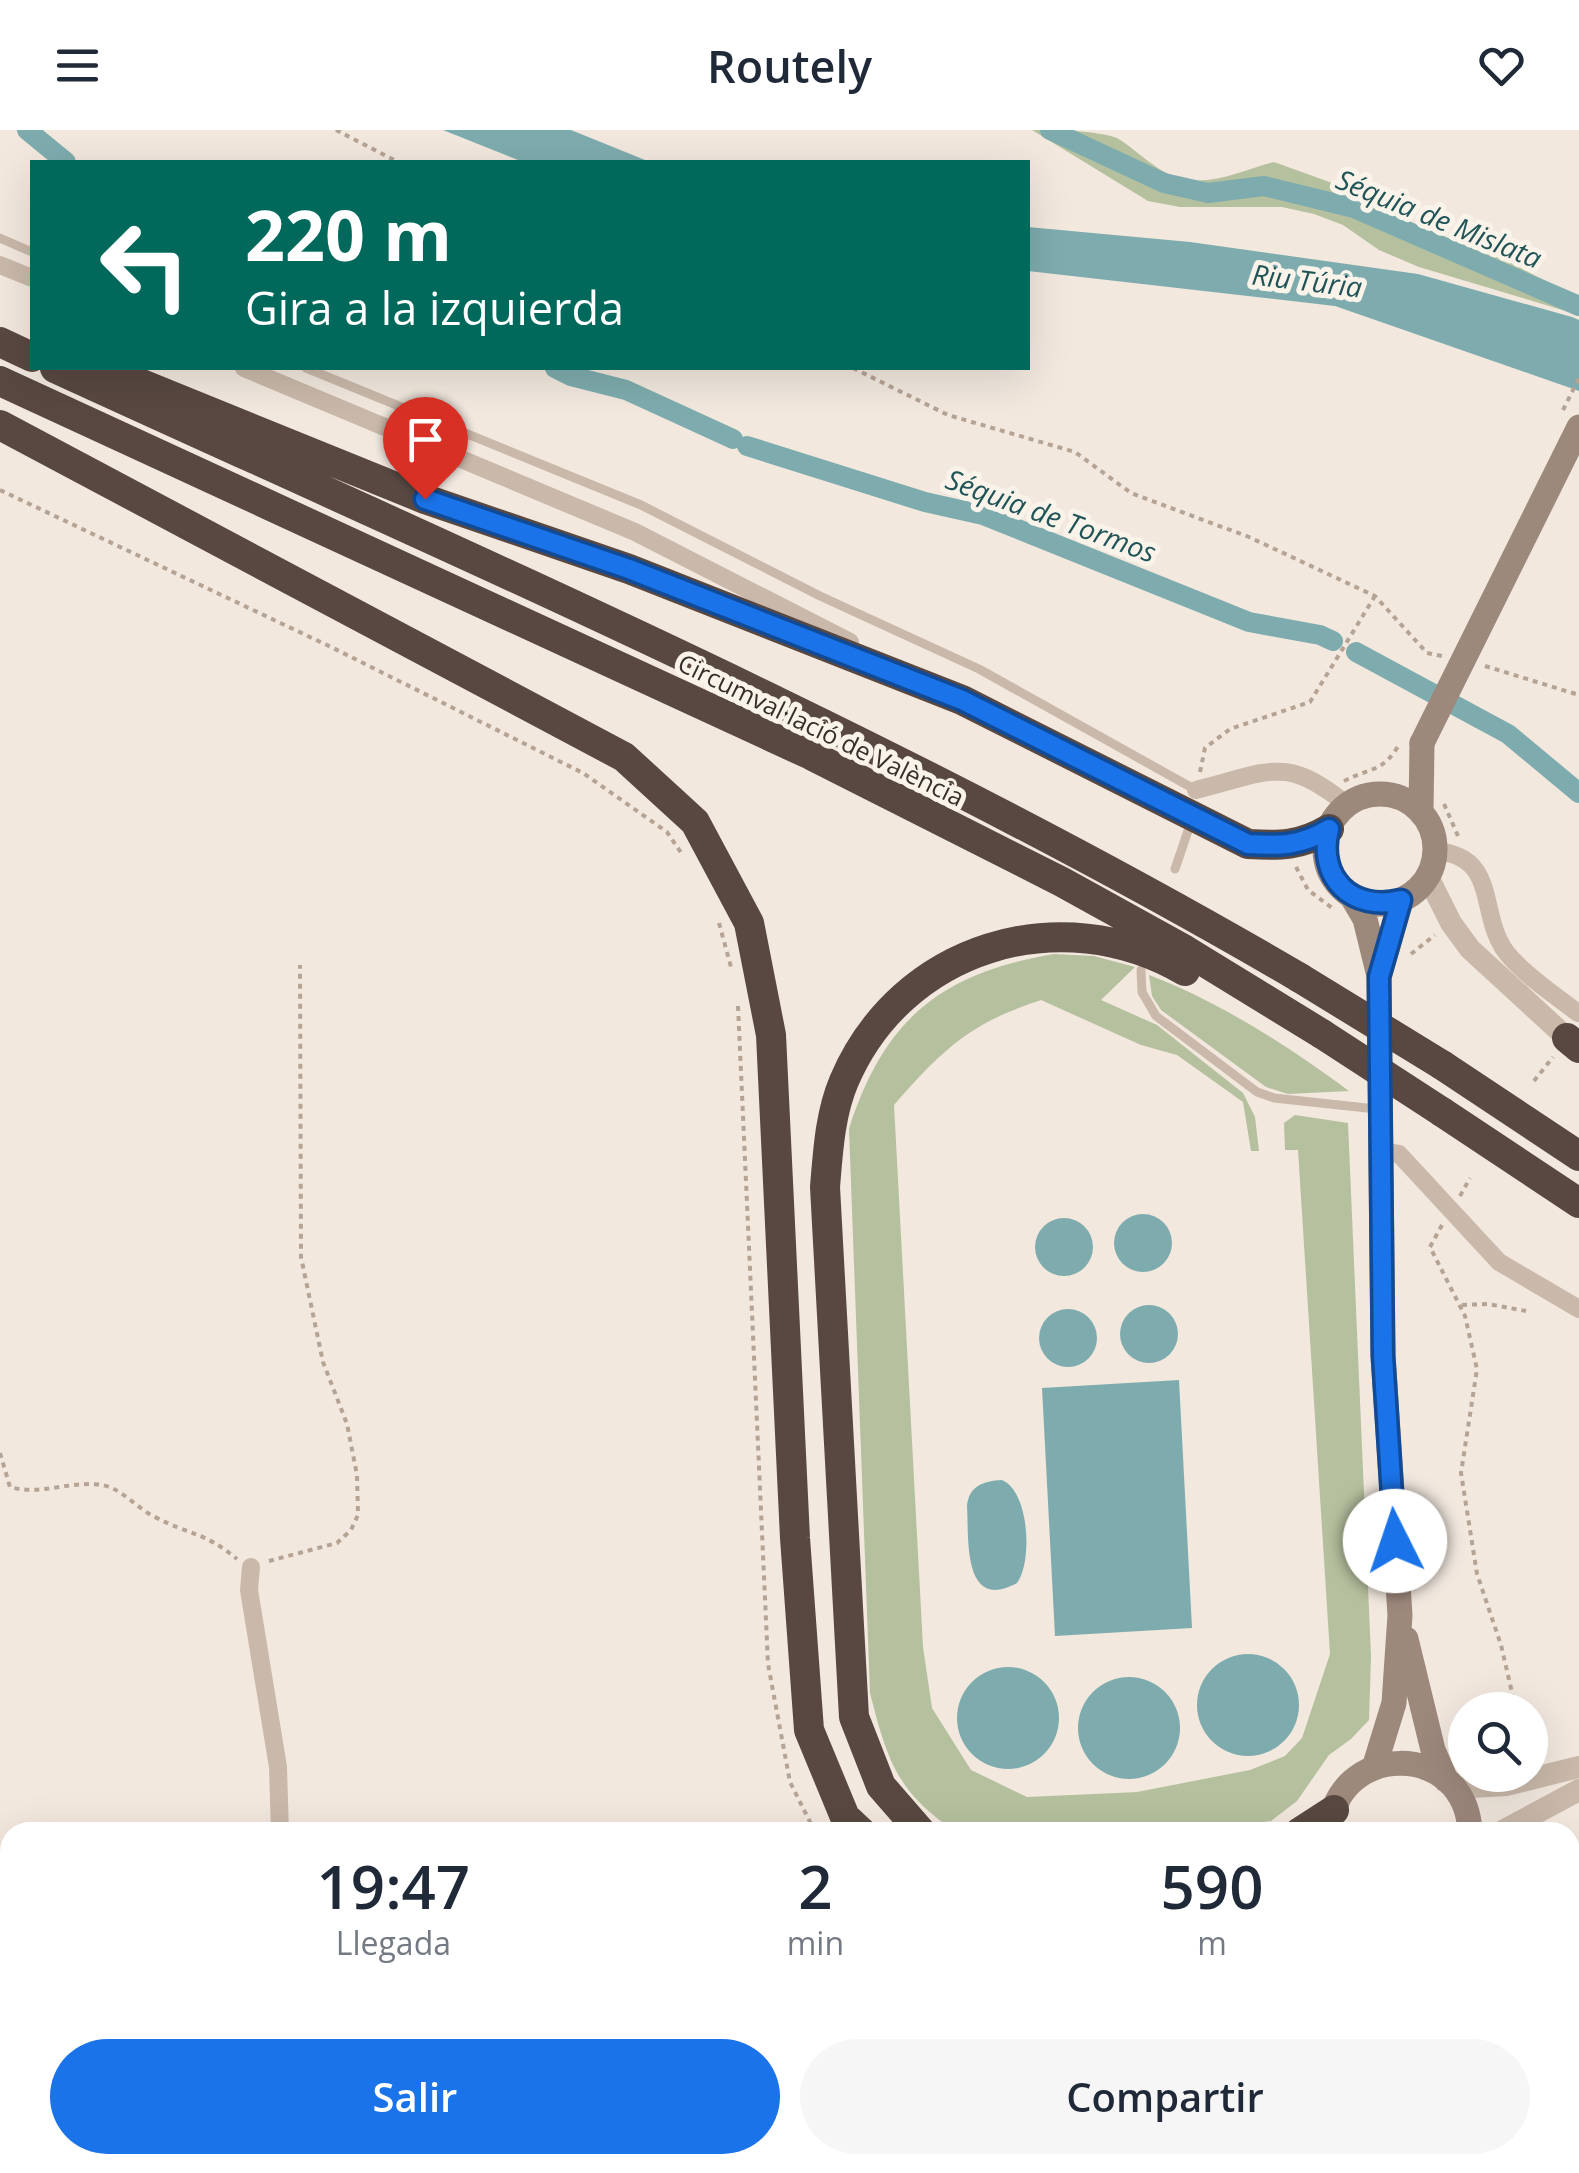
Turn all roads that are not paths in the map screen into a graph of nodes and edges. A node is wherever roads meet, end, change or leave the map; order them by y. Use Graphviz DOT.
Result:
graph roads {
  1 [pos="0,238"];
  2 [pos="30,251"];
  3 [pos="0,265"];
  4 [pos="30,277"];
  5 [pos="0,329"];
  6 [pos="30,339"];
  7 [pos="0,342"];
  8 [pos="30,356"];
  9 [pos="60,370"];
  10 [pos="107,370"];
  11 [pos="249,370"];
  12 [pos="311,370"];
  13 [pos="0,380"];
  14 [pos="0,426"];
  15 [pos="1579,427"];
  16 [pos="962,700"];
  17 [pos="1413,739"];
  18 [pos="1376,794"];
  19 [pos="1194,803"];
  20 [pos="1335,808"];
  21 [pos="1421,812"];
  22 [pos="1447,852"];
  23 [pos="1175,869"];
  24 [pos="1428,877"];
  25 [pos="1401,900"];
  26 [pos="1348,907"];
  27 [pos="1141,970"];
  28 [pos="1379,977"];
  29 [pos="1575,1033"];
  30 [pos="1317,1040"];
  31 [pos="1380,1109"];
  32 [pos="1380,1151"];
  33 [pos="1579,1156"];
  34 [pos="1579,1203"];
  35 [pos="1579,1309"];
  36 [pos="251,1567"];
  37 [pos="1400,1615"];
  38 [pos="1579,1767"];
  39 [pos="1374,1768"];
  40 [pos="1548,1775"];
  41 [pos="1448,1778"];
  42 [pos="1448,1782"];
  43 [pos="1579,1790"];
  44 [pos="1455,1792"];
  45 [pos="1332,1821"];
  46 [pos="280,1822"];
  47 [pos="850,1822"];
  48 [pos="912,1822"];
  49 [pos="1469,1822"];
  50 [pos="1520,1822"];
  1 -- 2 [label="lane"];
  3 -- 4 [label="street"];
  5 -- 6 [label="highway"];
  7 -- 8 [label="highway"];
  9 -- 33 [label="highway, Circumval·lació de València, bridge"];
  10 -- 16 [label="highway"];
  11 -- 16 [label="street"];
  12 -- 19 [label="lane"];
  13 -- 30 [label="highway, Circumval·lació de València"];
  14 -- 47 [label="highway"];
  15 -- 17 [label="main road, bridge"];
  16 -- 19 [label="highway"];
  17 -- 18 [label="main road"];
  17 -- 21 [label="main road"];
  18 -- 20 [label="main road"];
  18 -- 21 [label="main road"];
  19 -- 20 [label="street"];
  19 -- 20 [label="highway"];
  19 -- 23 [label="lane"];
  20 -- 26 [label="main road"];
  21 -- 22 [label="main road"];
  22 -- 24 [label="main road"];
  22 -- 29 [label="street"];
  24 -- 25 [label="main road"];
  24 -- 29 [label="street"];
  25 -- 26 [label="main road"];
  25 -- 28 [label="main road"];
  26 -- 28 [label="main road"];
  27 -- 31 [label="lane"];
  28 -- 31 [label="main road"];
  30 -- 34 [label="highway, Circumval·lació de València, bridge"];
  30 -- 48 [label="highway"];
  31 -- 32 [label="main road"];
  32 -- 35 [label="street"];
  32 -- 37 [label="main road"];
  36 -- 46 [label="street"];
  37 -- 39 [label="main road"];
  37 -- 41 [label="main road"];
  38 -- 40 [label="street"];
  39 -- 42 [label="main road"];
  39 -- 45 [label="main road"];
  43 -- 50 [label="street"];
  44 -- 49 [label="main road"];
}
